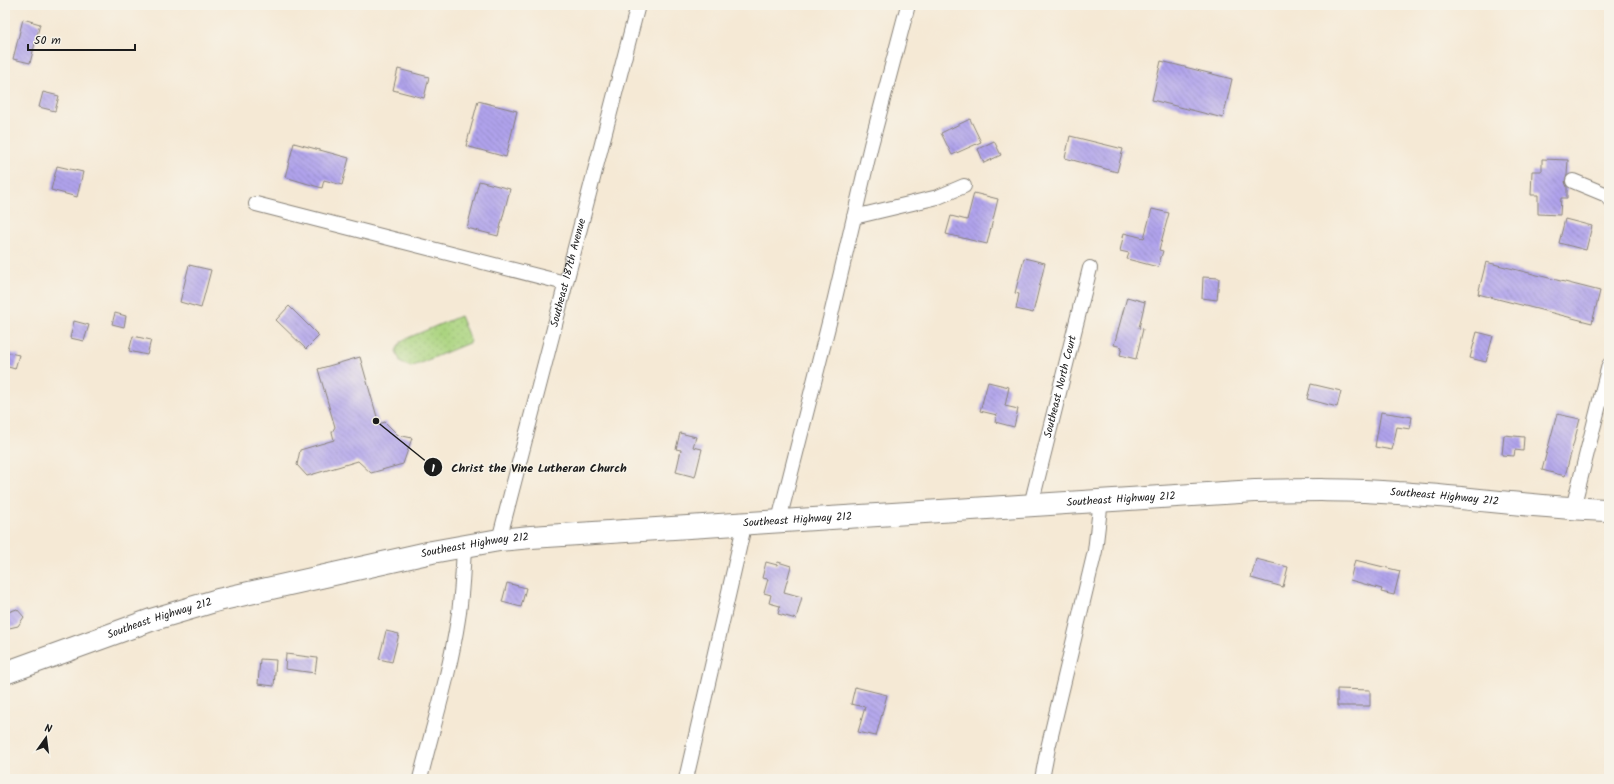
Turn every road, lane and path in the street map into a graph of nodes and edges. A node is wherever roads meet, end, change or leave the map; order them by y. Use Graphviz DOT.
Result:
graph roads {
  1 [pos="638,5"];
  2 [pos="908,5"];
  3 [pos="1573,181"];
  4 [pos="964,186"];
  5 [pos="1609,199"];
  6 [pos="256,204"];
  7 [pos="854,217"];
  8 [pos="1090,268"];
  9 [pos="565,283"];
  10 [pos="1609,366"];
  11 [pos="1101,500"];
  12 [pos="1031,505"];
  13 [pos="1573,508"];
  14 [pos="1609,510"];
  15 [pos="779,520"];
  16 [pos="744,522"];
  17 [pos="499,540"];
  18 [pos="464,546"];
  19 [pos="5,673"];
  20 [pos="420,779"];
  21 [pos="686,779"];
  22 [pos="1042,779"];
  1 -- 9 [label="street, Southeast 187th Avenue"];
  2 -- 7 [label="street"];
  3 -- 5 [label="street"];
  4 -- 7 [label="street"];
  6 -- 9 [label="street"];
  7 -- 15 [label="street"];
  8 -- 12 [label="street, Southeast North Court"];
  9 -- 17 [label="street, Southeast 187th Avenue"];
  10 -- 13 [label="street"];
  11 -- 12 [label="highway, Southeast Highway 212"];
  11 -- 13 [label="highway, Southeast Highway 212"];
  11 -- 22 [label="street"];
  12 -- 15 [label="highway, Southeast Highway 212"];
  13 -- 14 [label="highway, Southeast Highway 212"];
  15 -- 16 [label="highway, Southeast Highway 212"];
  16 -- 17 [label="highway, Southeast Highway 212"];
  16 -- 21 [label="street"];
  17 -- 18 [label="highway, Southeast Highway 212"];
  18 -- 19 [label="highway, Southeast Highway 212"];
  18 -- 20 [label="street"];
}
